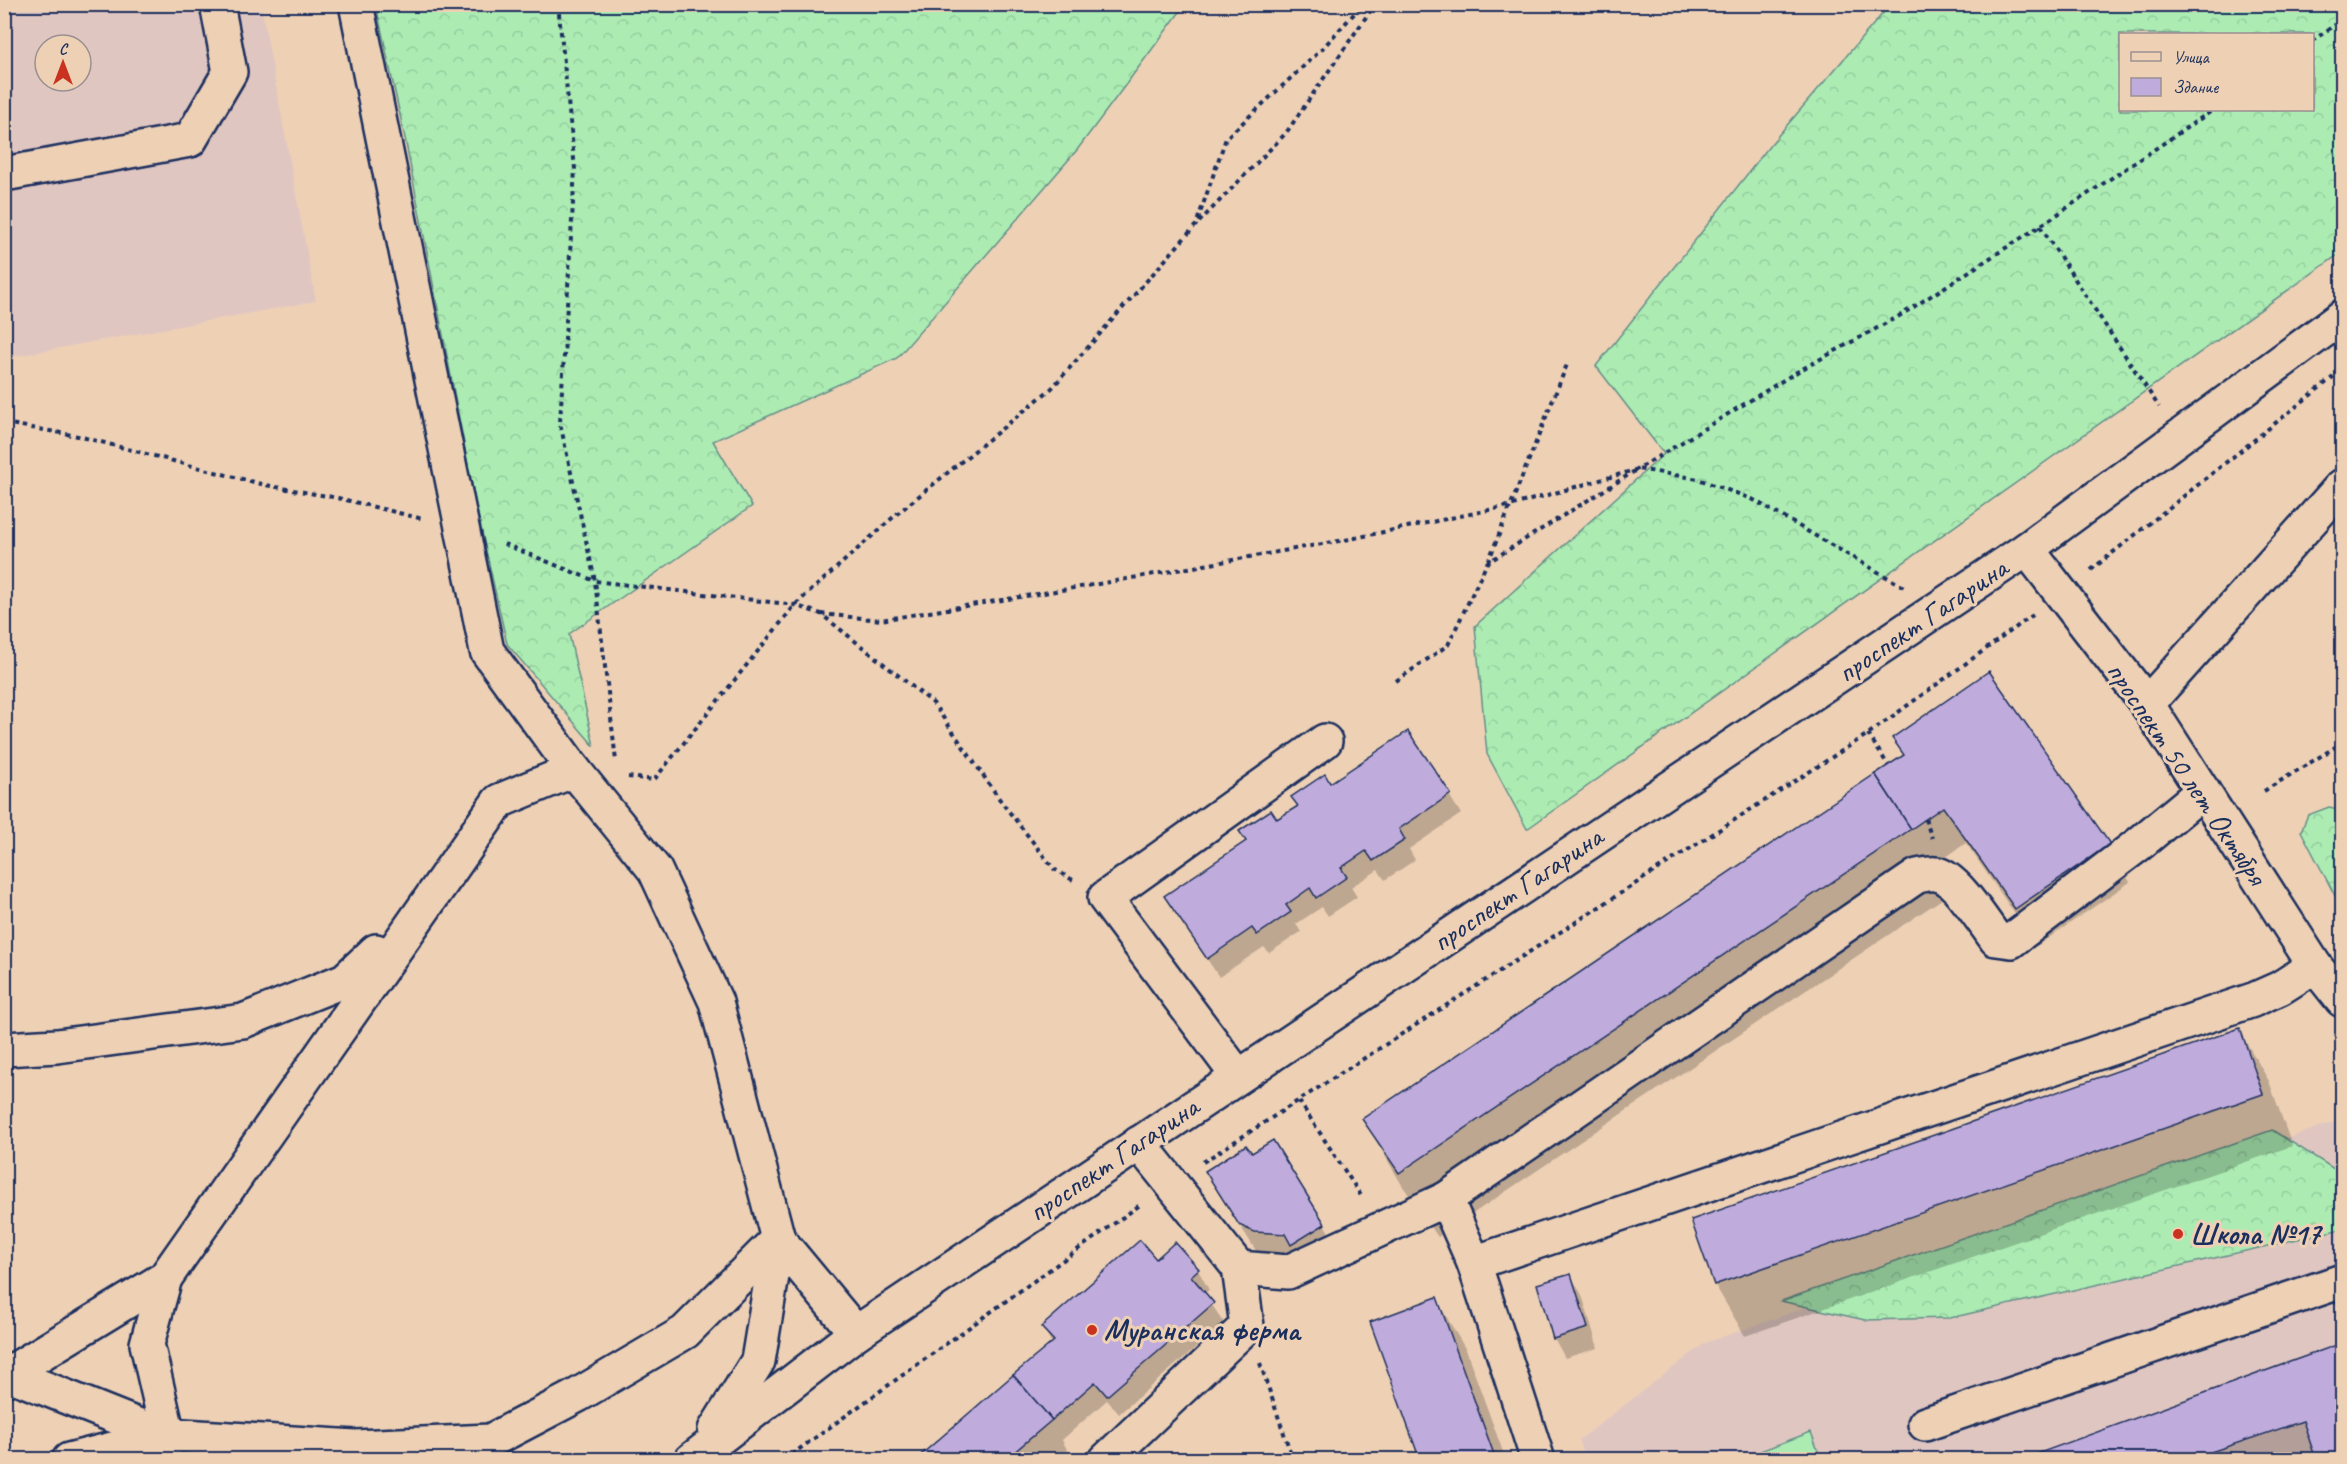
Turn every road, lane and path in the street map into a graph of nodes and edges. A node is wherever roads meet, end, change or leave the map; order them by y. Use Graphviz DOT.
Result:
graph roads {
  1 [pos="217,4"];
  2 [pos="356,4"];
  3 [pos="558,4"];
  4 [pos="1363,4"];
  5 [pos="1375,4"];
  6 [pos="2343,20"];
  7 [pos="2314,40"];
  8 [pos="2212,111"];
  9 [pos="4,174"];
  10 [pos="1196,225"];
  11 [pos="2040,226"];
  12 [pos="2343,317"];
  13 [pos="1568,362"];
  14 [pos="2343,370"];
  15 [pos="4,423"];
  16 [pos="2179,437"];
  17 [pos="1638,469"];
  18 [pos="2343,486"];
  19 [pos="1513,505"];
  20 [pos="462,527"];
  21 [pos="2027,549"];
  22 [pos="1487,563"];
  23 [pos="595,581"];
  24 [pos="2062,593"];
  25 [pos="795,605"];
  26 [pos="1939,608"];
  27 [pos="821,614"];
  28 [pos="1396,681"];
  29 [pos="2147,704"];
  30 [pos="1868,734"];
  31 [pos="1325,741"];
  32 [pos="2343,743"];
  33 [pos="1888,765"];
  34 [pos="574,770"];
  35 [pos="618,777"];
  36 [pos="2203,791"];
  37 [pos="2264,791"];
  38 [pos="1105,898"];
  39 [pos="419,911"];
  40 [pos="2315,966"];
  41 [pos="2343,1000"];
  42 [pos="4,1049"];
  43 [pos="1237,1076"];
  44 [pos="1139,1143"];
  45 [pos="1172,1183"];
  46 [pos="1446,1199"];
  47 [pos="778,1239"];
  48 [pos="1474,1263"];
  49 [pos="1239,1268"];
  50 [pos="165,1278"];
  51 [pos="2343,1281"];
  52 [pos="1247,1326"];
  53 [pos="856,1333"];
  54 [pos="7,1375"];
  55 [pos="1925,1424"];
  56 [pos="168,1436"];
  57 [pos="698,1453"];
  58 [pos="69,1460"];
  59 [pos="194,1460"];
  60 [pos="784,1460"];
  61 [pos="1106,1460"];
  62 [pos="1293,1460"];
  63 [pos="1538,1460"];
  1 -- 9 [label="street"];
  2 -- 20 [label="street"];
  3 -- 23 [label="path"];
  4 -- 10 [label="path"];
  5 -- 10 [label="path"];
  6 -- 7 [label="path"];
  8 -- 11 [label="path"];
  10 -- 25 [label="path"];
  11 -- 16 [label="path"];
  11 -- 17 [label="path"];
  12 -- 16 [label="street, проспект Гагарина"];
  13 -- 19 [label="path"];
  14 -- 24 [label="path"];
  15 -- 20 [label="path"];
  16 -- 21 [label="street, проспект Гагарина"];
  17 -- 19 [label="path"];
  17 -- 22 [label="path"];
  17 -- 26 [label="path"];
  18 -- 29 [label="street"];
  19 -- 22 [label="path"];
  19 -- 27 [label="path"];
  20 -- 23 [label="path"];
  20 -- 34 [label="street"];
  21 -- 24 [label="street, проспект 50 лет Октября"];
  21 -- 26 [label="street, проспект Гагарина"];
  22 -- 28 [label="path"];
  23 -- 25 [label="path"];
  23 -- 35 [label="path"];
  24 -- 29 [label="street, проспект 50 лет Октября"];
  24 -- 30 [label="path"];
  25 -- 27 [label="path"];
  25 -- 35 [label="path"];
  26 -- 43 [label="street, проспект Гагарина"];
  27 -- 38 [label="path"];
  29 -- 36 [label="street, проспект 50 лет Октября"];
  30 -- 33 [label="path"];
  30 -- 45 [label="path"];
  31 -- 38 [label="street"];
  32 -- 37 [label="path"];
  34 -- 35 [label="path"];
  34 -- 39 [label="street"];
  34 -- 47 [label="street"];
  36 -- 40 [label="street, проспект 50 лет Октября"];
  36 -- 46 [label="street"];
  38 -- 43 [label="street"];
  39 -- 42 [label="street"];
  39 -- 50 [label="street"];
  40 -- 41 [label="street, проспект 50 лет Октября"];
  40 -- 48 [label="street"];
  43 -- 44 [label="street, проспект Гагарина"];
  44 -- 45 [label="street"];
  44 -- 53 [label="street, проспект Гагарина"];
  45 -- 49 [label="street"];
  45 -- 60 [label="path"];
  46 -- 48 [label="street"];
  46 -- 49 [label="street"];
  47 -- 53 [label="street"];
  47 -- 56 [label="street"];
  47 -- 57 [label="street"];
  48 -- 63 [label="street"];
  49 -- 52 [label="street"];
  50 -- 54 [label="street"];
  50 -- 56 [label="street"];
  51 -- 55 [label="street"];
  52 -- 61 [label="street"];
  52 -- 62 [label="path"];
  53 -- 57 [label="street, проспект Гагарина"];
  54 -- 56 [label="street"];
  56 -- 58 [label="street"];
  56 -- 59 [label="street"];
}
